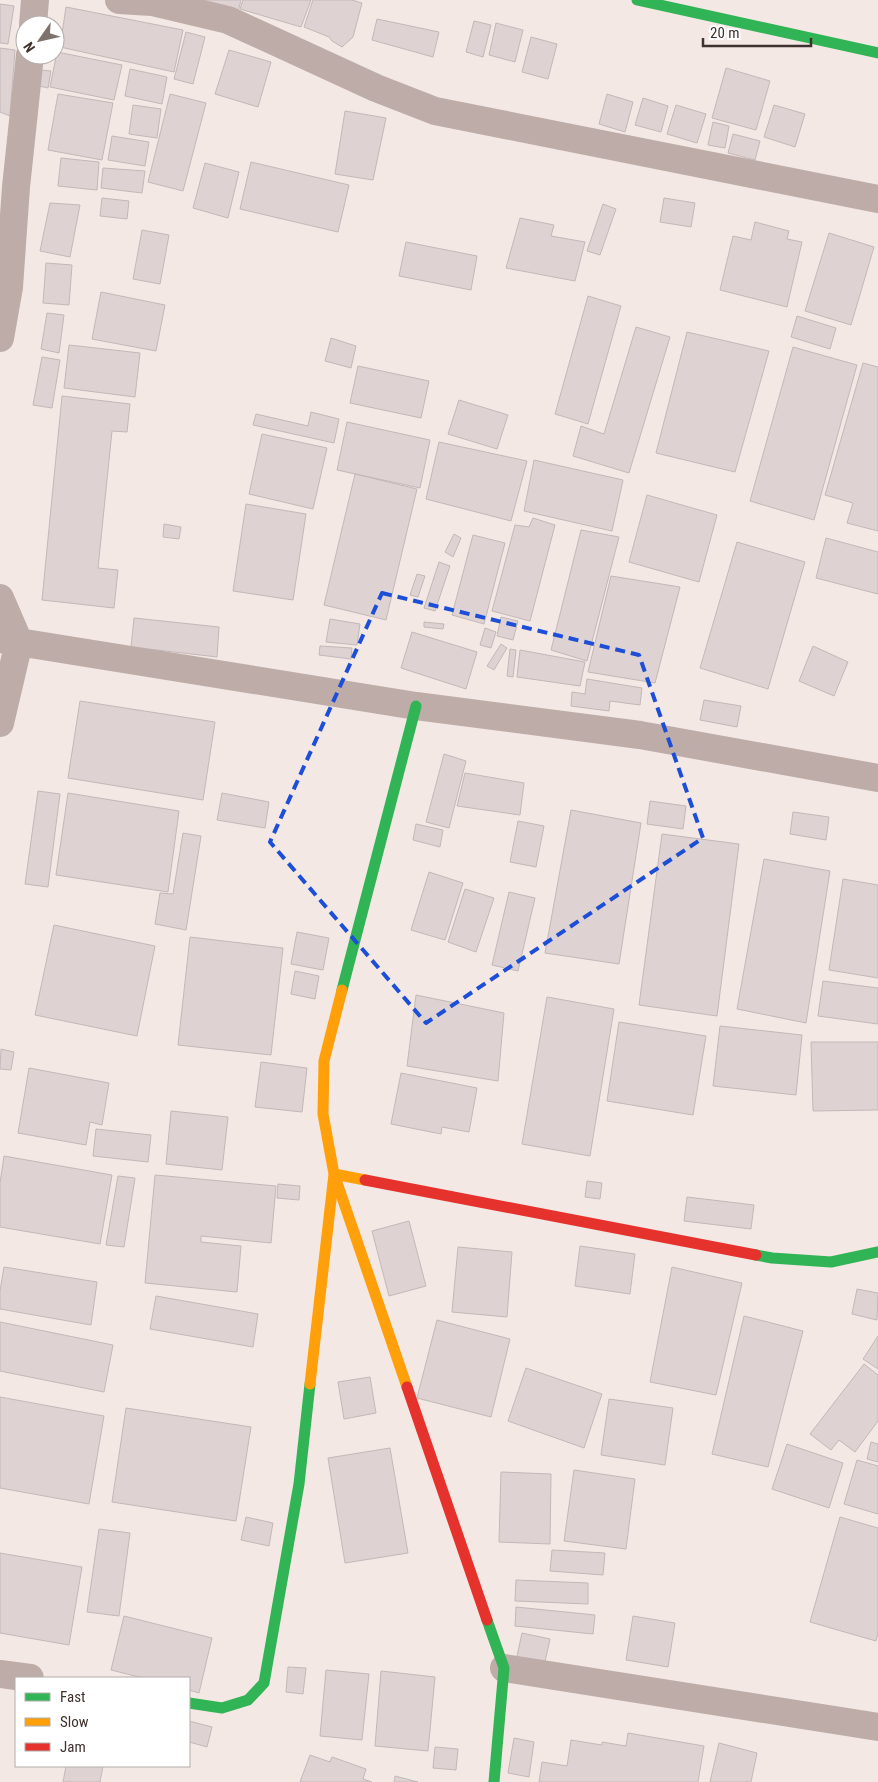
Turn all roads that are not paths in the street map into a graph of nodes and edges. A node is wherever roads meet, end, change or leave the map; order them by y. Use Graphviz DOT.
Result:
graph roads {
  1 [pos="35,0"];
  2 [pos="119,0"];
  3 [pos="638,0"];
  4 [pos="679,4"];
  5 [pos="34,15"];
  6 [pos="878,53"];
  7 [pos="28,65"];
  8 [pos="8,184"];
  9 [pos="878,199"];
  10 [pos="0,338"];
  11 [pos="0,598"];
  12 [pos="9,640"];
  13 [pos="416,706"];
  14 [pos="0,723"];
  15 [pos="878,778"];
  16 [pos="334,1174"];
  17 [pos="878,1252"];
  18 [pos="504,1668"];
  19 [pos="0,1674"];
  20 [pos="22,1677"];
  21 [pos="190,1703"];
  22 [pos="878,1727"];
  23 [pos="494,1782"];
  1 -- 5 [label="street"];
  2 -- 9 [label="street"];
  3 -- 4 [label="street"];
  4 -- 6 [label="street"];
  7 -- 8 [label="street"];
  8 -- 10 [label="street"];
  11 -- 12 [label="street"];
  12 -- 13 [label="street"];
  12 -- 14 [label="street"];
  13 -- 15 [label="street"];
  13 -- 16 [label="street"];
  16 -- 17 [label="street"];
  16 -- 18 [label="street"];
  16 -- 21 [label="street"];
  18 -- 22 [label="street"];
  18 -- 23 [label="street"];
  19 -- 20 [label="street"];
}
